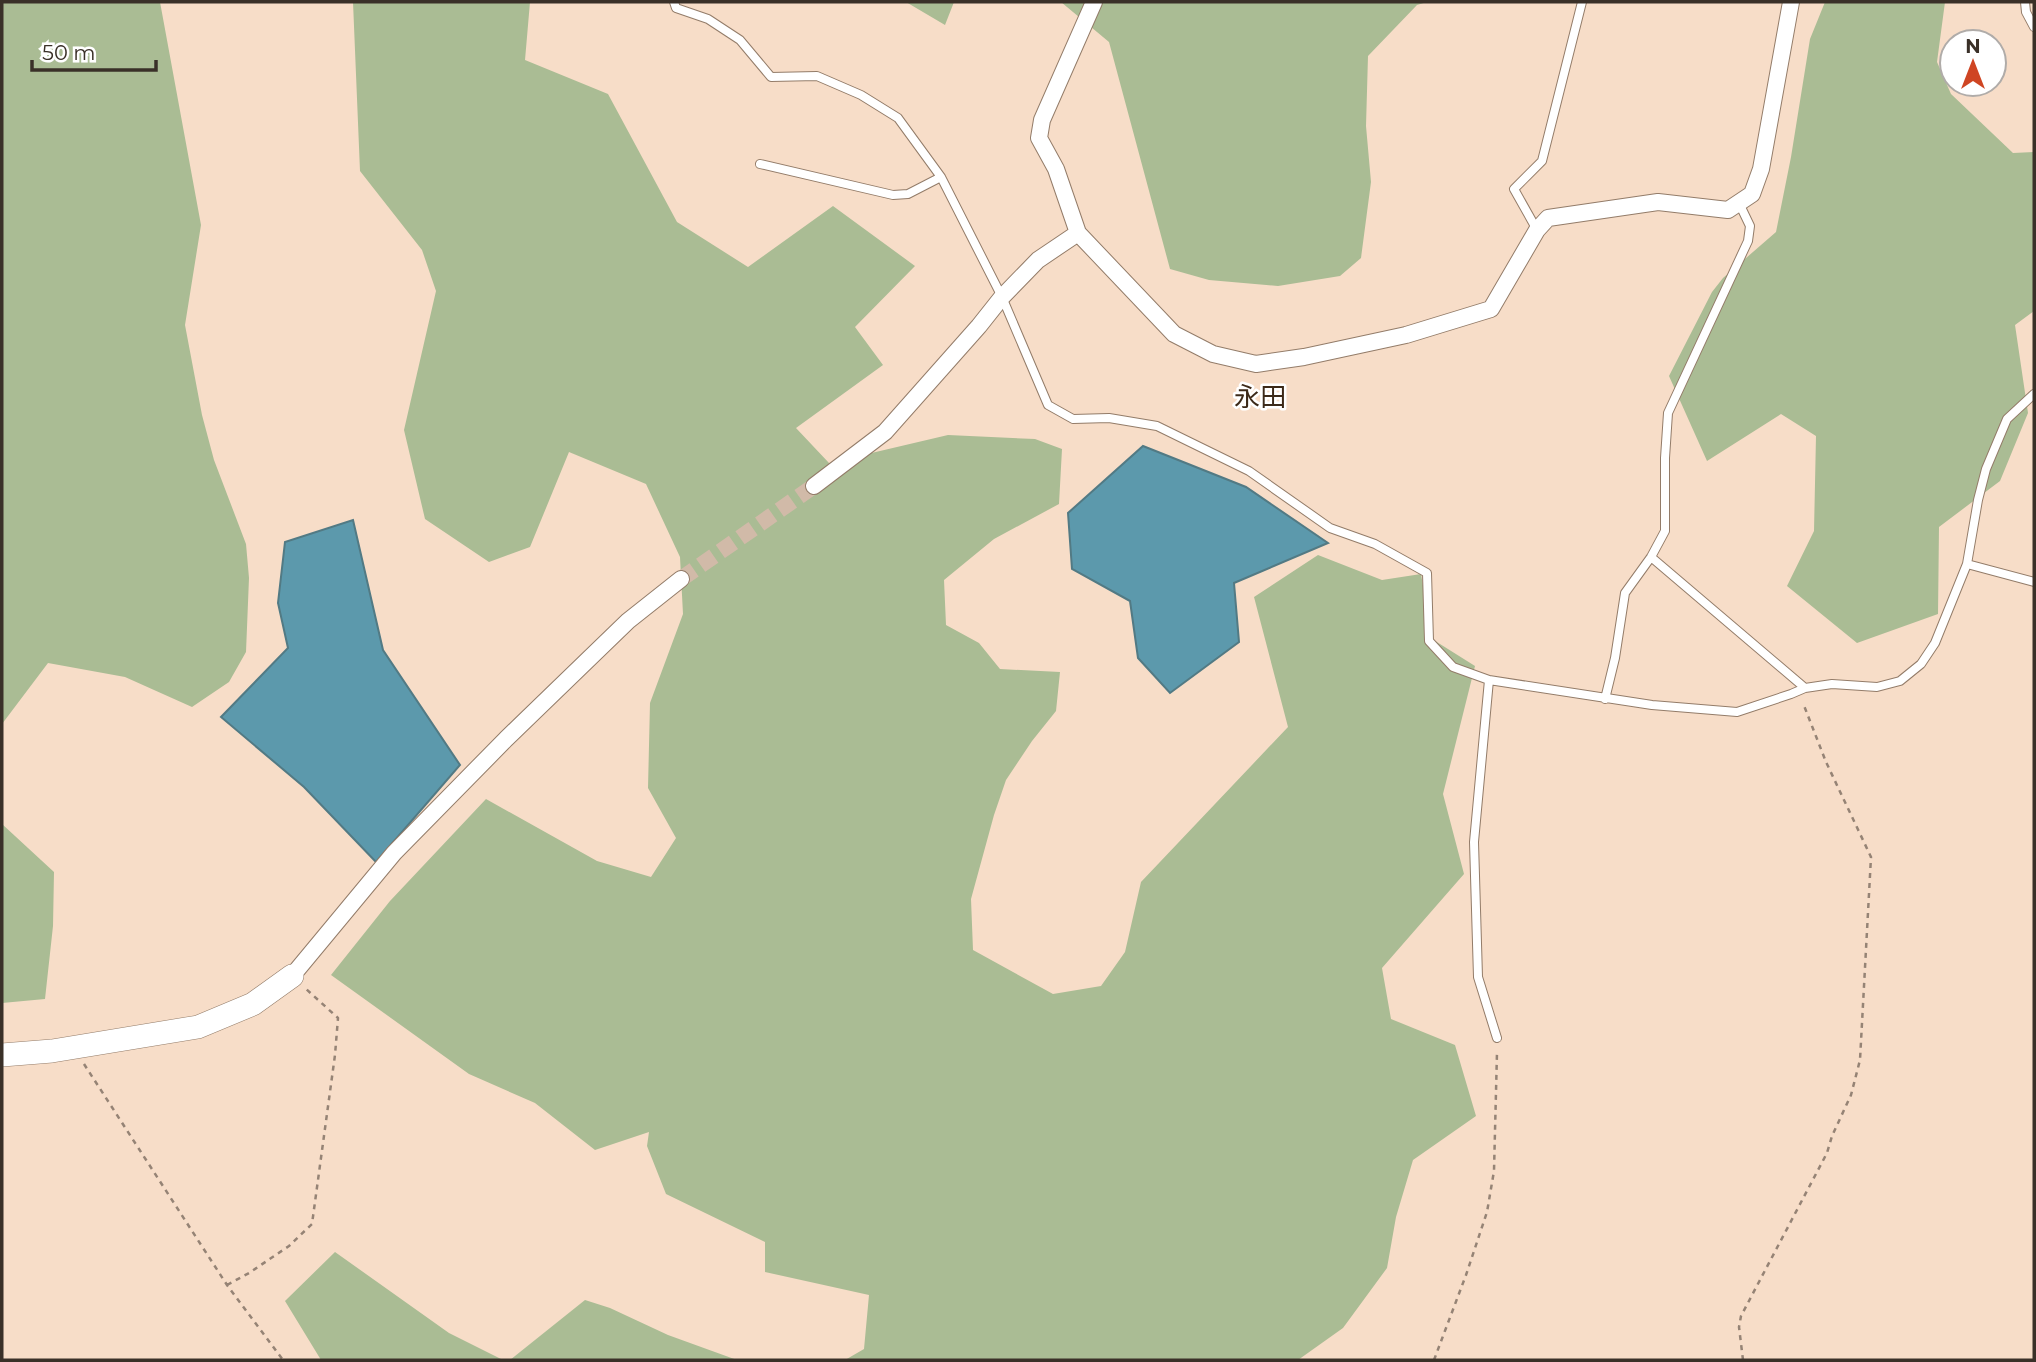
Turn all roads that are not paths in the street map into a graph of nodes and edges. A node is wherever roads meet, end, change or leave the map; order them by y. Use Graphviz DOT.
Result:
graph roads {
  1 [pos="674,2"];
  2 [pos="1094,2"];
  3 [pos="1581,2"];
  4 [pos="1791,2"];
  5 [pos="2025,2"];
  6 [pos="2034,27"];
  7 [pos="760,164"];
  8 [pos="941,177"];
  9 [pos="1739,203"];
  10 [pos="1537,230"];
  11 [pos="1078,233"];
  12 [pos="1002,297"];
  13 [pos="2034,394"];
  14 [pos="814,486"];
  15 [pos="1651,557"];
  16 [pos="1967,564"];
  17 [pos="681,579"];
  18 [pos="2034,582"];
  19 [pos="1489,680"];
  20 [pos="1805,688"];
  21 [pos="1605,699"];
  22 [pos="292,976"];
  23 [pos="1497,1038"];
  24 [pos="2,1055"];
  1 -- 8 [label="lane"];
  2 -- 11 [label="street"];
  3 -- 10 [label="lane"];
  4 -- 9 [label="street"];
  5 -- 6 [label="lane"];
  7 -- 8 [label="lane"];
  8 -- 12 [label="lane"];
  9 -- 10 [label="street"];
  9 -- 15 [label="lane"];
  10 -- 11 [label="street"];
  11 -- 12 [label="street"];
  12 -- 14 [label="street"];
  12 -- 19 [label="lane"];
  13 -- 16 [label="lane"];
  15 -- 20 [label="lane"];
  15 -- 21 [label="lane"];
  16 -- 18 [label="lane"];
  16 -- 20 [label="lane"];
  17 -- 22 [label="street"];
  19 -- 21 [label="lane"];
  19 -- 23 [label="lane"];
  20 -- 21 [label="lane"];
  22 -- 24 [label="street"];
}
